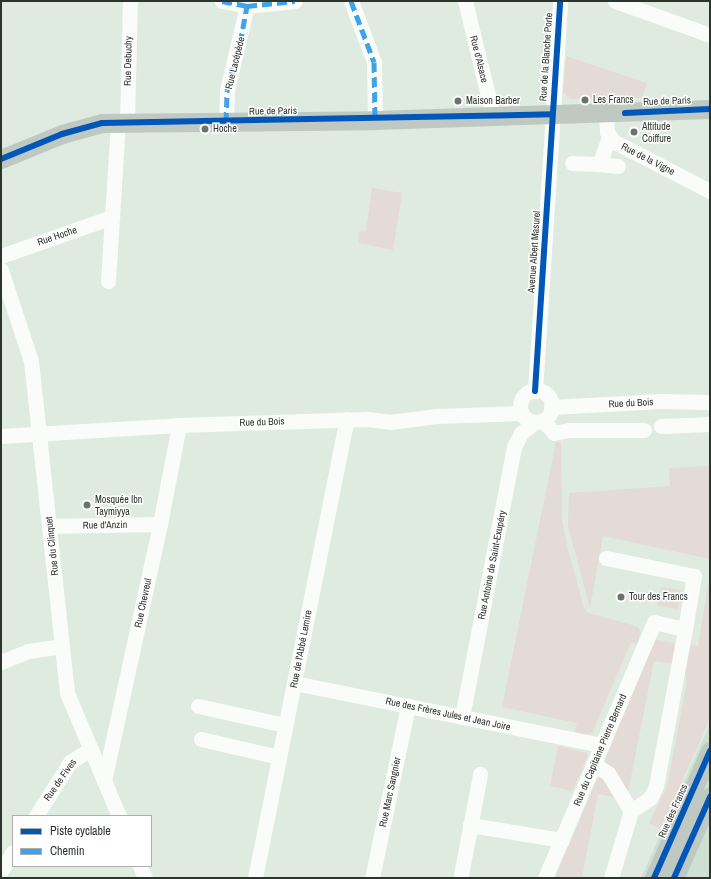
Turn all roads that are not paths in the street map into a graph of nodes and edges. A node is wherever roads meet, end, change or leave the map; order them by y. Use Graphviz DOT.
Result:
graph roads {
  1 [pos="130,1"];
  2 [pos="222,1"];
  3 [pos="295,1"];
  4 [pos="351,1"];
  5 [pos="464,1"];
  6 [pos="560,1"];
  7 [pos="615,1"];
  8 [pos="247,6"];
  9 [pos="710,35"];
  10 [pos="710,110"];
  11 [pos="606,113"];
  12 [pos="552,114"];
  13 [pos="493,116"];
  14 [pos="375,120"];
  15 [pos="123,122"];
  16 [pos="226,122"];
  17 [pos="609,137"];
  18 [pos="1,159"];
  19 [pos="572,163"];
  20 [pos="599,164"];
  21 [pos="618,166"];
  22 [pos="710,191"];
  23 [pos="112,217"];
  24 [pos="1,256"];
  25 [pos="1,270"];
  26 [pos="108,281"];
  27 [pos="534,391"];
  28 [pos="710,402"];
  29 [pos="552,408"];
  30 [pos="522,413"];
  31 [pos="347,419"];
  32 [pos="539,421"];
  33 [pos="710,424"];
  34 [pos="178,426"];
  35 [pos="661,426"];
  36 [pos="644,430"];
  37 [pos="39,433"];
  38 [pos="1,436"];
  39 [pos="160,524"];
  40 [pos="50,526"];
  41 [pos="606,558"];
  42 [pos="685,628"];
  43 [pos="62,646"];
  44 [pos="1,662"];
  45 [pos="294,683"];
  46 [pos="198,706"];
  47 [pos="408,706"];
  48 [pos="462,717"];
  49 [pos="286,725"];
  50 [pos="201,739"];
  51 [pos="601,745"];
  52 [pos="90,749"];
  53 [pos="710,751"];
  54 [pos="279,758"];
  55 [pos="594,764"];
  56 [pos="480,774"];
  57 [pos="104,781"];
  58 [pos="710,797"];
  59 [pos="631,811"];
  60 [pos="37,815"];
  61 [pos="119,815"];
  62 [pos="470,825"];
  63 [pos="562,840"];
  64 [pos="12,854"];
  65 [pos="140,867"];
  66 [pos="1,871"];
  67 [pos="461,875"];
  68 [pos="1,876"];
  69 [pos="4,878"];
  70 [pos="144,878"];
  71 [pos="255,878"];
  72 [pos="372,878"];
  73 [pos="545,878"];
  74 [pos="612,878"];
  75 [pos="654,878"];
  76 [pos="674,878"];
  1 -- 15 [label="street, Rue Debuchy"];
  2 -- 8 [label="street"];
  3 -- 8 [label="street"];
  4 -- 14 [label="street"];
  5 -- 13 [label="street, Rue d'Alsace"];
  6 -- 12 [label="street, Rue de la Blanche Porte"];
  7 -- 9 [label="street"];
  8 -- 16 [label="street, Rue Lacépède"];
  10 -- 11 [label="main road, Rue de Paris"];
  11 -- 12 [label="main road, Rue de Paris"];
  11 -- 17 [label="street"];
  12 -- 13 [label="main road, Rue de Paris"];
  12 -- 27 [label="street, Avenue Albert Masurel"];
  13 -- 14 [label="main road, Rue de Paris"];
  14 -- 16 [label="main road, Rue de Paris"];
  15 -- 16 [label="main road, Rue de Paris"];
  15 -- 18 [label="main road, Rue de Paris"];
  15 -- 23 [label="street"];
  17 -- 20 [label="street"];
  17 -- 22 [label="street, Rue de la Vigne"];
  19 -- 20 [label="street"];
  20 -- 21 [label="street"];
  23 -- 24 [label="street, Rue Hoche"];
  23 -- 26 [label="street"];
  25 -- 37 [label="street, Rue du Clinquet"];
  27 -- 29 [label="street"];
  27 -- 30 [label="street"];
  28 -- 29 [label="street, Rue du Bois"];
  29 -- 32 [label="street"];
  30 -- 31 [label="street, Rue du Bois"];
  30 -- 32 [label="street"];
  31 -- 34 [label="street, Rue du Bois"];
  31 -- 45 [label="street, Rue de l'Abbé Lemire"];
  32 -- 36 [label="street"];
  32 -- 48 [label="street, Rue Antoine de Saint-Exupéry"];
  33 -- 35 [label="street"];
  34 -- 37 [label="street, Rue du Bois"];
  34 -- 39 [label="street, Rue Chevreul"];
  37 -- 38 [label="street, Rue du Bois"];
  37 -- 40 [label="street, Rue du Clinquet"];
  39 -- 40 [label="street, Rue d'Anzin"];
  39 -- 57 [label="street, Rue Chevreul"];
  40 -- 43 [label="street, Rue du Clinquet"];
  41 -- 42 [label="street"];
  42 -- 51 [label="street, Rue du Capitaine Pierre Bernard"];
  42 -- 59 [label="street"];
  43 -- 44 [label="street"];
  43 -- 52 [label="street, Rue du Clinquet"];
  45 -- 47 [label="street, Rue des Frères Jules et Jean Joire"];
  45 -- 49 [label="street, Rue de l'Abbé Lemire"];
  46 -- 49 [label="street"];
  47 -- 48 [label="street, Rue des Frères Jules et Jean Joire"];
  47 -- 72 [label="street, Rue Marc Sangnier"];
  48 -- 51 [label="street, Rue des Frères Jules et Jean Joire"];
  49 -- 54 [label="street, Rue de l'Abbé Lemire"];
  50 -- 54 [label="street"];
  51 -- 55 [label="street, Rue du Capitaine Pierre Bernard"];
  52 -- 57 [label="street, Rue du Clinquet"];
  52 -- 60 [label="street, Rue de Fives"];
  53 -- 75 [label="main road, Rue des Francs"];
  54 -- 71 [label="street, Rue de l'Abbé Lemire"];
  55 -- 59 [label="street"];
  55 -- 63 [label="street, Rue du Capitaine Pierre Bernard"];
  56 -- 62 [label="street"];
  57 -- 61 [label="street, Rue du Clinquet"];
  58 -- 76 [label="main road"];
  59 -- 74 [label="street"];
  62 -- 63 [label="street"];
  62 -- 67 [label="street"];
  63 -- 73 [label="street, Rue du Capitaine Pierre Bernard"];
  64 -- 66 [label="street"];
  65 -- 70 [label="street"];
  68 -- 69 [label="street"];
}
